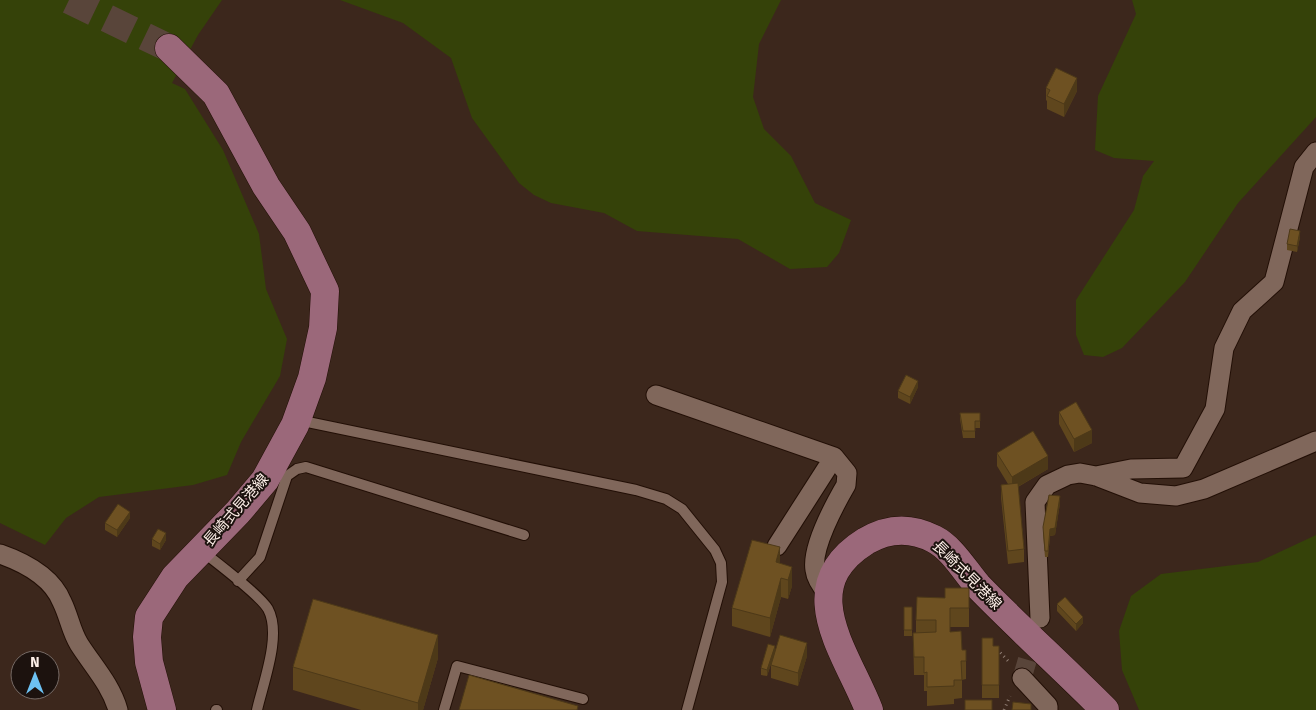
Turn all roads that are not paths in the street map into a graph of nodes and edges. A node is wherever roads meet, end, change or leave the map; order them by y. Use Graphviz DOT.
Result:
graph roads {
  1 [pos="169,48"];
  2 [pos="1316,152"];
  3 [pos="656,395"];
  4 [pos="297,419"];
  5 [pos="1316,441"];
  6 [pos="834,457"];
  7 [pos="1096,476"];
  8 [pos="524,535"];
  9 [pos="777,546"];
  10 [pos="202,550"];
  11 [pos="0,554"];
  12 [pos="238,581"];
  13 [pos="828,594"];
  14 [pos="1040,618"];
  15 [pos="1022,678"];
  16 [pos="110,689"];
  17 [pos="583,699"];
  18 [pos="106,710"];
  19 [pos="118,710"];
  20 [pos="162,710"];
  21 [pos="257,710"];
  22 [pos="444,710"];
  23 [pos="687,710"];
  24 [pos="869,710"];
  25 [pos="1048,710"];
  26 [pos="1105,710"];
  1 -- 4 [label="main road, 長崎式見港線"];
  2 -- 7 [label="street"];
  3 -- 6 [label="street"];
  4 -- 10 [label="main road, 長崎式見港線"];
  4 -- 23 [label="lane"];
  5 -- 7 [label="street"];
  6 -- 9 [label="street"];
  6 -- 13 [label="street"];
  7 -- 14 [label="street"];
  8 -- 12 [label="lane"];
  10 -- 12 [label="lane"];
  10 -- 20 [label="main road, 長崎式見港線"];
  11 -- 16 [label="street"];
  12 -- 21 [label="lane"];
  13 -- 24 [label="main road, 長崎式見港線"];
  13 -- 26 [label="main road, 長崎式見港線"];
  15 -- 25 [label="street"];
  16 -- 18 [label="street"];
  16 -- 19 [label="street"];
  17 -- 22 [label="lane"];
}
